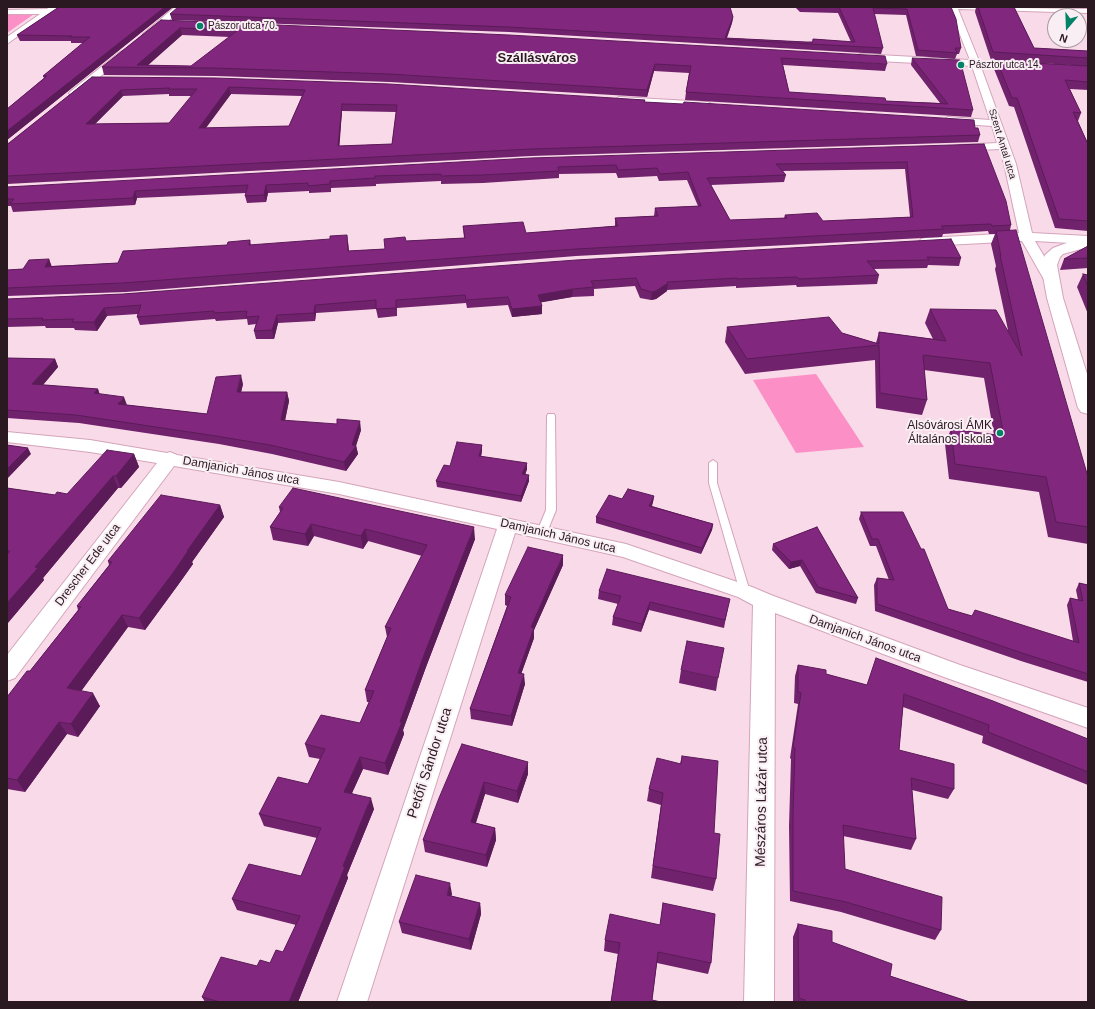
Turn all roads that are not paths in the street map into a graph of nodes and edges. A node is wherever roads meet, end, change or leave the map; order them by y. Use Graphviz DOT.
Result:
graph roads {
  1 [pos="180,7"];
  2 [pos="953,7"];
  3 [pos="960,7"];
  4 [pos="51,9"];
  5 [pos="1088,11"];
  6 [pos="7,12"];
  7 [pos="161,23"];
  8 [pos="177,24"];
  9 [pos="7,41"];
  10 [pos="850,57"];
  11 [pos="976,64"];
  12 [pos="1028,67"];
  13 [pos="92,79"];
  14 [pos="108,79"];
  15 [pos="612,100"];
  16 [pos="64,101"];
  17 [pos="716,106"];
  18 [pos="941,119"];
  19 [pos="995,123"];
  20 [pos="1003,146"];
  21 [pos="950,148"];
  22 [pos="1026,237"];
  23 [pos="1088,241"];
  24 [pos="911,243"];
  25 [pos="1051,280"];
  26 [pos="1088,408"];
  27 [pos="550,416"];
  28 [pos="7,437"];
  29 [pos="170,458"];
  30 [pos="713,463"];
  31 [pos="508,525"];
  32 [pos="542,532"];
  33 [pos="755,597"];
  34 [pos="7,672"];
  35 [pos="1088,718"];
  36 [pos="352,1002"];
  37 [pos="759,1002"];
  1 -- 7 [label="street"];
  2 -- 11 [label="street, Szent Antal utca"];
  3 -- 5 [label="street"];
  4 -- 6 [label="street"];
  4 -- 9 [label="street"];
  7 -- 8 [label="street"];
  7 -- 13 [label="street"];
  10 -- 11 [label="street"];
  11 -- 12 [label="street"];
  11 -- 19 [label="street, Szent Antal utca"];
  13 -- 14 [label="street"];
  13 -- 16 [label="street"];
  15 -- 17 [label="street"];
  18 -- 19 [label="street"];
  19 -- 20 [label="street, Szent Antal utca"];
  20 -- 21 [label="street"];
  20 -- 22 [label="street, Szent Antal utca"];
  22 -- 23 [label="street"];
  22 -- 24 [label="street"];
  22 -- 25 [label="street, Szent Antal utca"];
  23 -- 25 [label="main road, Szent Antal utca"];
  25 -- 26 [label="main road, Szent Antal utca"];
  27 -- 32 [label="lane"];
  28 -- 29 [label="street, Damjanich János utca"];
  29 -- 31 [label="street, Damjanich János utca"];
  29 -- 34 [label="street, Drescher Ede utca"];
  30 -- 33 [label="lane"];
  31 -- 32 [label="street, Damjanich János utca"];
  31 -- 36 [label="street, Petőfi Sándor utca"];
  32 -- 33 [label="street, Damjanich János utca"];
  33 -- 35 [label="street, Damjanich János utca"];
  33 -- 37 [label="street, Mészáros Lázár utca"];
}
